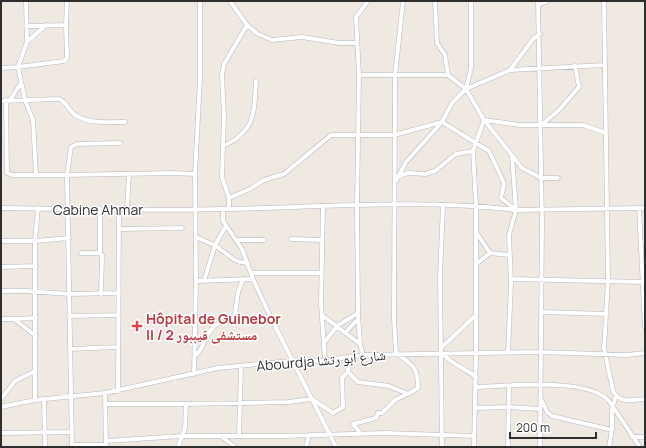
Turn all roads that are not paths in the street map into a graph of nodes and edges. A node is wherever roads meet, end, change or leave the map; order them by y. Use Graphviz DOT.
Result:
graph roads {
  1 [pos="26,1"];
  2 [pos="67,1"];
  3 [pos="200,1"];
  4 [pos="230,1"];
  5 [pos="368,1"];
  6 [pos="403,1"];
  7 [pos="435,1"];
  8 [pos="471,1"];
  9 [pos="548,1"];
  10 [pos="604,1"];
  11 [pos="538,3"];
  12 [pos="46,25"];
  13 [pos="66,25"];
  14 [pos="26,26"];
  15 [pos="247,26"];
  16 [pos="540,34"];
  17 [pos="27,42"];
  18 [pos="356,43"];
  19 [pos="605,65"];
  20 [pos="575,66"];
  21 [pos="18,67"];
  22 [pos="540,67"];
  23 [pos="1,68"];
  24 [pos="510,70"];
  25 [pos="359,75"];
  26 [pos="448,75"];
  27 [pos="395,76"];
  28 [pos="256,81"];
  29 [pos="21,83"];
  30 [pos="466,89"];
  31 [pos="8,100"];
  32 [pos="25,100"];
  33 [pos="1,101"];
  34 [pos="484,120"];
  35 [pos="125,122"];
  36 [pos="442,122"];
  37 [pos="540,126"];
  38 [pos="606,133"];
  39 [pos="360,135"];
  40 [pos="394,135"];
  41 [pos="120,143"];
  42 [pos="475,143"];
  43 [pos="223,146"];
  44 [pos="473,151"];
  45 [pos="512,156"];
  46 [pos="129,174"];
  47 [pos="195,174"];
  48 [pos="36,175"];
  49 [pos="67,175"];
  50 [pos="399,176"];
  51 [pos="541,178"];
  52 [pos="558,178"];
  53 [pos="396,182"];
  54 [pos="229,198"];
  55 [pos="396,205"];
  56 [pos="443,205"];
  57 [pos="476,205"];
  58 [pos="323,206"];
  59 [pos="357,206"];
  60 [pos="1,208"];
  61 [pos="38,208"];
  62 [pos="68,208"];
  63 [pos="639,208"];
  64 [pos="645,208"];
  65 [pos="100,209"];
  66 [pos="119,209"];
  67 [pos="127,209"];
  68 [pos="195,209"];
  69 [pos="223,209"];
  70 [pos="229,209"];
  71 [pos="542,209"];
  72 [pos="607,209"];
  73 [pos="516,210"];
  74 [pos="226,226"];
  75 [pos="182,228"];
  76 [pos="119,229"];
  77 [pos="476,231"];
  78 [pos="196,237"];
  79 [pos="69,238"];
  80 [pos="291,239"];
  81 [pos="236,240"];
  82 [pos="264,240"];
  83 [pos="322,240"];
  84 [pos="1,241"];
  85 [pos="35,241"];
  86 [pos="215,245"];
  87 [pos="81,252"];
  88 [pos="100,253"];
  89 [pos="490,253"];
  90 [pos="509,255"];
  91 [pos="248,263"];
  92 [pos="476,264"];
  93 [pos="36,266"];
  94 [pos="1,267"];
  95 [pos="251,272"];
  96 [pos="321,273"];
  97 [pos="244,279"];
  98 [pos="253,279"];
  99 [pos="511,279"];
  100 [pos="542,280"];
  101 [pos="196,281"];
  102 [pos="204,281"];
  103 [pos="608,281"];
  104 [pos="644,282"];
  105 [pos="1,291"];
  106 [pos="36,292"];
  107 [pos="119,293"];
  108 [pos="69,294"];
  109 [pos="101,294"];
  110 [pos="542,312"];
  111 [pos="358,313"];
  112 [pos="607,314"];
  113 [pos="119,315"];
  114 [pos="322,315"];
  115 [pos="476,315"];
  116 [pos="69,316"];
  117 [pos="270,316"];
  118 [pos="36,318"];
  119 [pos="1,319"];
  120 [pos="14,319"];
  121 [pos="358,319"];
  122 [pos="233,321"];
  123 [pos="337,326"];
  124 [pos="645,327"];
  125 [pos="345,333"];
  126 [pos="36,336"];
  127 [pos="324,343"];
  128 [pos="360,344"];
  129 [pos="118,347"];
  130 [pos="442,347"];
  131 [pos="70,349"];
  132 [pos="540,352"];
  133 [pos="396,353"];
  134 [pos="442,353"];
  135 [pos="508,353"];
  136 [pos="645,353"];
  137 [pos="476,354"];
  138 [pos="604,354"];
  139 [pos="196,355"];
  140 [pos="364,355"];
  141 [pos="349,357"];
  142 [pos="325,360"];
  143 [pos="292,361"];
  144 [pos="241,366"];
  145 [pos="35,371"];
  146 [pos="348,372"];
  147 [pos="194,374"];
  148 [pos="476,377"];
  149 [pos="541,385"];
  150 [pos="509,386"];
  151 [pos="476,387"];
  152 [pos="613,389"];
  153 [pos="118,391"];
  154 [pos="105,394"];
  155 [pos="408,394"];
  156 [pos="616,396"];
  157 [pos="70,397"];
  158 [pos="606,398"];
  159 [pos="1,399"];
  160 [pos="44,399"];
  161 [pos="312,399"];
  162 [pos="541,399"];
  163 [pos="645,399"];
  164 [pos="35,400"];
  165 [pos="106,404"];
  166 [pos="186,404"];
  167 [pos="240,404"];
  168 [pos="612,406"];
  169 [pos="1,407"];
  170 [pos="508,407"];
  171 [pos="475,408"];
  172 [pos="540,409"];
  173 [pos="612,430"];
  174 [pos="44,432"];
  175 [pos="72,432"];
  176 [pos="1,433"];
  177 [pos="360,433"];
  178 [pos="330,434"];
  179 [pos="441,434"];
  180 [pos="309,435"];
  181 [pos="182,436"];
  182 [pos="220,436"];
  183 [pos="239,436"];
  184 [pos="474,436"];
  185 [pos="632,437"];
  186 [pos="645,437"];
  187 [pos="106,444"];
  188 [pos="72,446"];
  189 [pos="45,447"];
  190 [pos="178,447"];
  191 [pos="235,447"];
  192 [pos="306,447"];
  193 [pos="336,447"];
  194 [pos="442,447"];
  195 [pos="474,447"];
  196 [pos="508,447"];
  197 [pos="540,447"];
  198 [pos="608,447"];
  199 [pos="640,447"];
  1 -- 14 [label="street"];
  2 -- 13 [label="street"];
  3 -- 47 [label="street"];
  4 -- 15 [label="street"];
  5 -- 18 [label="street"];
  6 -- 27 [label="street"];
  7 -- 26 [label="street"];
  8 -- 30 [label="street"];
  9 -- 11 [label="street"];
  10 -- 19 [label="street"];
  11 -- 16 [label="street"];
  12 -- 13 [label="street"];
  12 -- 14 [label="street"];
  12 -- 17 [label="street"];
  13 -- 21 [label="street"];
  14 -- 17 [label="street"];
  15 -- 18 [label="street"];
  15 -- 43 [label="street"];
  16 -- 22 [label="street"];
  16 -- 24 [label="street"];
  17 -- 21 [label="street"];
  18 -- 25 [label="street"];
  19 -- 20 [label="street"];
  19 -- 38 [label="street"];
  20 -- 22 [label="street"];
  20 -- 37 [label="street"];
  21 -- 23 [label="street"];
  21 -- 29 [label="street"];
  22 -- 24 [label="street"];
  22 -- 37 [label="street"];
  24 -- 30 [label="street"];
  25 -- 27 [label="street"];
  25 -- 39 [label="street"];
  26 -- 27 [label="street"];
  26 -- 30 [label="street"];
  27 -- 40 [label="street"];
  28 -- 43 [label="street"];
  29 -- 31 [label="street"];
  29 -- 32 [label="street"];
  30 -- 34 [label="street"];
  30 -- 36 [label="street"];
  31 -- 32 [label="street"];
  31 -- 33 [label="street"];
  31 -- 48 [label="street"];
  32 -- 35 [label="street"];
  32 -- 48 [label="street"];
  34 -- 37 [label="street"];
  34 -- 42 [label="street"];
  34 -- 45 [label="street"];
  36 -- 40 [label="street"];
  36 -- 42 [label="street"];
  36 -- 50 [label="street"];
  37 -- 38 [label="street"];
  37 -- 51 [label="street"];
  38 -- 72 [label="street"];
  39 -- 40 [label="street"];
  39 -- 54 [label="street"];
  39 -- 59 [label="street"];
  40 -- 53 [label="street"];
  41 -- 49 [label="street"];
  42 -- 44 [label="street"];
  42 -- 73 [label="street"];
  43 -- 54 [label="street"];
  44 -- 50 [label="street"];
  44 -- 57 [label="street"];
  45 -- 51 [label="street"];
  45 -- 73 [label="street"];
  46 -- 47 [label="street"];
  46 -- 49 [label="street"];
  46 -- 67 [label="street"];
  47 -- 68 [label="street"];
  48 -- 49 [label="street"];
  49 -- 62 [label="street"];
  50 -- 53 [label="street"];
  51 -- 52 [label="street"];
  51 -- 71 [label="street"];
  53 -- 55 [label="street"];
  54 -- 70 [label="street"];
  55 -- 56 [label="street, Cabine Ahmar"];
  55 -- 59 [label="street, Cabine Ahmar"];
  55 -- 133 [label="street"];
  56 -- 57 [label="street, Cabine Ahmar"];
  56 -- 130 [label="street"];
  57 -- 73 [label="street, Cabine Ahmar"];
  57 -- 77 [label="street"];
  58 -- 59 [label="street, Cabine Ahmar"];
  58 -- 70 [label="street, Cabine Ahmar"];
  58 -- 83 [label="street"];
  59 -- 111 [label="street"];
  60 -- 61 [label="street, Cabine Ahmar"];
  61 -- 62 [label="street, Cabine Ahmar"];
  61 -- 85 [label="street"];
  62 -- 65 [label="street, Cabine Ahmar"];
  62 -- 79 [label="street"];
  63 -- 64 [label="street, Cabine Ahmar"];
  63 -- 72 [label="street, Cabine Ahmar"];
  63 -- 104 [label="street"];
  65 -- 66 [label="street, Cabine Ahmar"];
  65 -- 88 [label="street"];
  66 -- 67 [label="street, Cabine Ahmar"];
  66 -- 76 [label="street"];
  67 -- 68 [label="street, Cabine Ahmar"];
  68 -- 69 [label="street, Cabine Ahmar"];
  68 -- 78 [label="street"];
  69 -- 70 [label="street, Cabine Ahmar"];
  69 -- 74 [label="street"];
  71 -- 72 [label="street, Cabine Ahmar"];
  71 -- 73 [label="street, Cabine Ahmar"];
  71 -- 100 [label="street"];
  72 -- 103 [label="street"];
  73 -- 90 [label="street"];
  74 -- 81 [label="street"];
  74 -- 86 [label="street"];
  75 -- 76 [label="street"];
  76 -- 107 [label="street"];
  77 -- 89 [label="street"];
  77 -- 92 [label="street"];
  78 -- 86 [label="street"];
  78 -- 101 [label="street"];
  79 -- 85 [label="street"];
  79 -- 108 [label="street"];
  80 -- 83 [label="street"];
  81 -- 82 [label="street"];
  81 -- 91 [label="street"];
  83 -- 96 [label="street"];
  84 -- 85 [label="street"];
  85 -- 93 [label="street"];
  86 -- 91 [label="street"];
  86 -- 102 [label="street"];
  87 -- 88 [label="street"];
  88 -- 109 [label="street"];
  89 -- 90 [label="street"];
  89 -- 92 [label="street"];
  90 -- 99 [label="street"];
  91 -- 95 [label="street"];
  92 -- 115 [label="street"];
  93 -- 94 [label="street"];
  93 -- 106 [label="street"];
  95 -- 96 [label="street"];
  95 -- 98 [label="street"];
  96 -- 114 [label="street"];
  97 -- 98 [label="street"];
  97 -- 102 [label="street"];
  97 -- 122 [label="street"];
  98 -- 117 [label="street"];
  99 -- 100 [label="street"];
  99 -- 135 [label="street"];
  100 -- 103 [label="street"];
  100 -- 110 [label="street"];
  101 -- 102 [label="street"];
  101 -- 139 [label="street"];
  103 -- 104 [label="street"];
  103 -- 112 [label="street"];
  104 -- 124 [label="street"];
  105 -- 106 [label="street"];
  106 -- 108 [label="street"];
  106 -- 118 [label="street"];
  107 -- 109 [label="street"];
  107 -- 113 [label="street"];
  108 -- 109 [label="street"];
  108 -- 116 [label="street"];
  110 -- 112 [label="street"];
  110 -- 132 [label="street"];
  111 -- 121 [label="street"];
  111 -- 123 [label="street"];
  112 -- 138 [label="street"];
  113 -- 116 [label="street"];
  113 -- 129 [label="street"];
  114 -- 123 [label="street"];
  114 -- 127 [label="street"];
  115 -- 130 [label="street"];
  115 -- 137 [label="street"];
  116 -- 131 [label="street"];
  117 -- 122 [label="street"];
  117 -- 143 [label="street"];
  118 -- 120 [label="street"];
  118 -- 126 [label="street"];
  119 -- 120 [label="street"];
  120 -- 126 [label="street"];
  121 -- 125 [label="street"];
  121 -- 128 [label="street"];
  122 -- 139 [label="street"];
  123 -- 125 [label="street"];
  123 -- 127 [label="street"];
  125 -- 128 [label="street"];
  126 -- 145 [label="street"];
  127 -- 142 [label="street"];
  128 -- 140 [label="street"];
  129 -- 131 [label="street"];
  129 -- 153 [label="street"];
  130 -- 134 [label="street"];
  131 -- 157 [label="street"];
  132 -- 135 [label="street, Abourdja شارع أبو رتشا"];
  132 -- 138 [label="street, Abourdja شارع أبو رتشا"];
  132 -- 149 [label="street"];
  133 -- 134 [label="street, Abourdja شارع أبو رتشا"];
  133 -- 140 [label="street, Abourdja شارع أبو رتشا"];
  133 -- 155 [label="street"];
  134 -- 137 [label="street, Abourdja شارع أبو رتشا"];
  134 -- 148 [label="street"];
  134 -- 179 [label="street"];
  135 -- 137 [label="street, Abourdja شارع أبو رتشا"];
  136 -- 138 [label="street, Abourdja شارع أبو رتشا"];
  137 -- 148 [label="street"];
  138 -- 152 [label="street"];
  139 -- 147 [label="street"];
  140 -- 141 [label="street, Abourdja شارع أبو رتشا"];
  141 -- 142 [label="street, Abourdja شارع أبو رتشا"];
  141 -- 146 [label="street"];
  142 -- 143 [label="street, Abourdja شارع أبو رتشا"];
  143 -- 144 [label="street, Abourdja شارع أبو رتشا"];
  143 -- 161 [label="street"];
  144 -- 147 [label="street, Abourdja شارع أبو رتشا"];
  144 -- 167 [label="street"];
  145 -- 159 [label="street"];
  145 -- 164 [label="street"];
  146 -- 155 [label="street"];
  146 -- 161 [label="street"];
  147 -- 153 [label="street, Abourdja شارع أبو رتشا"];
  148 -- 151 [label="street"];
  149 -- 150 [label="street"];
  149 -- 158 [label="street"];
  149 -- 162 [label="street"];
  150 -- 151 [label="street"];
  150 -- 170 [label="street"];
  151 -- 171 [label="street"];
  152 -- 156 [label="street"];
  152 -- 158 [label="street"];
  153 -- 154 [label="street, Abourdja شارع أبو رتشا"];
  154 -- 157 [label="street, Abourdja شارع أبو رتشا"];
  154 -- 165 [label="street"];
  155 -- 177 [label="street"];
  156 -- 163 [label="street"];
  156 -- 168 [label="street"];
  157 -- 160 [label="street, Abourdja شارع أبو رتشا"];
  157 -- 175 [label="street"];
  158 -- 168 [label="street"];
  160 -- 164 [label="street, Abourdja شارع أبو رتشا"];
  160 -- 174 [label="street"];
  161 -- 167 [label="street"];
  161 -- 178 [label="street"];
  162 -- 172 [label="street"];
  162 -- 173 [label="street"];
  164 -- 169 [label="street, Abourdja شارع أبو رتشا"];
  165 -- 166 [label="street"];
  165 -- 187 [label="street"];
  166 -- 167 [label="street"];
  166 -- 181 [label="street"];
  167 -- 183 [label="street"];
  168 -- 173 [label="street"];
  168 -- 185 [label="street"];
  170 -- 171 [label="street"];
  170 -- 172 [label="street"];
  170 -- 196 [label="street"];
  171 -- 184 [label="street"];
  172 -- 197 [label="street"];
  173 -- 198 [label="street"];
  174 -- 175 [label="street"];
  174 -- 176 [label="street"];
  174 -- 189 [label="street"];
  175 -- 188 [label="street"];
  177 -- 178 [label="street"];
  177 -- 179 [label="street"];
  178 -- 180 [label="street"];
  178 -- 193 [label="street"];
  179 -- 184 [label="street"];
  179 -- 194 [label="street"];
  180 -- 183 [label="street"];
  180 -- 192 [label="street"];
  181 -- 182 [label="street"];
  181 -- 187 [label="street"];
  181 -- 190 [label="street"];
  182 -- 183 [label="street"];
  182 -- 191 [label="street"];
  184 -- 195 [label="street"];
  185 -- 186 [label="street"];
  185 -- 199 [label="street"];
  187 -- 188 [label="street"];
}
